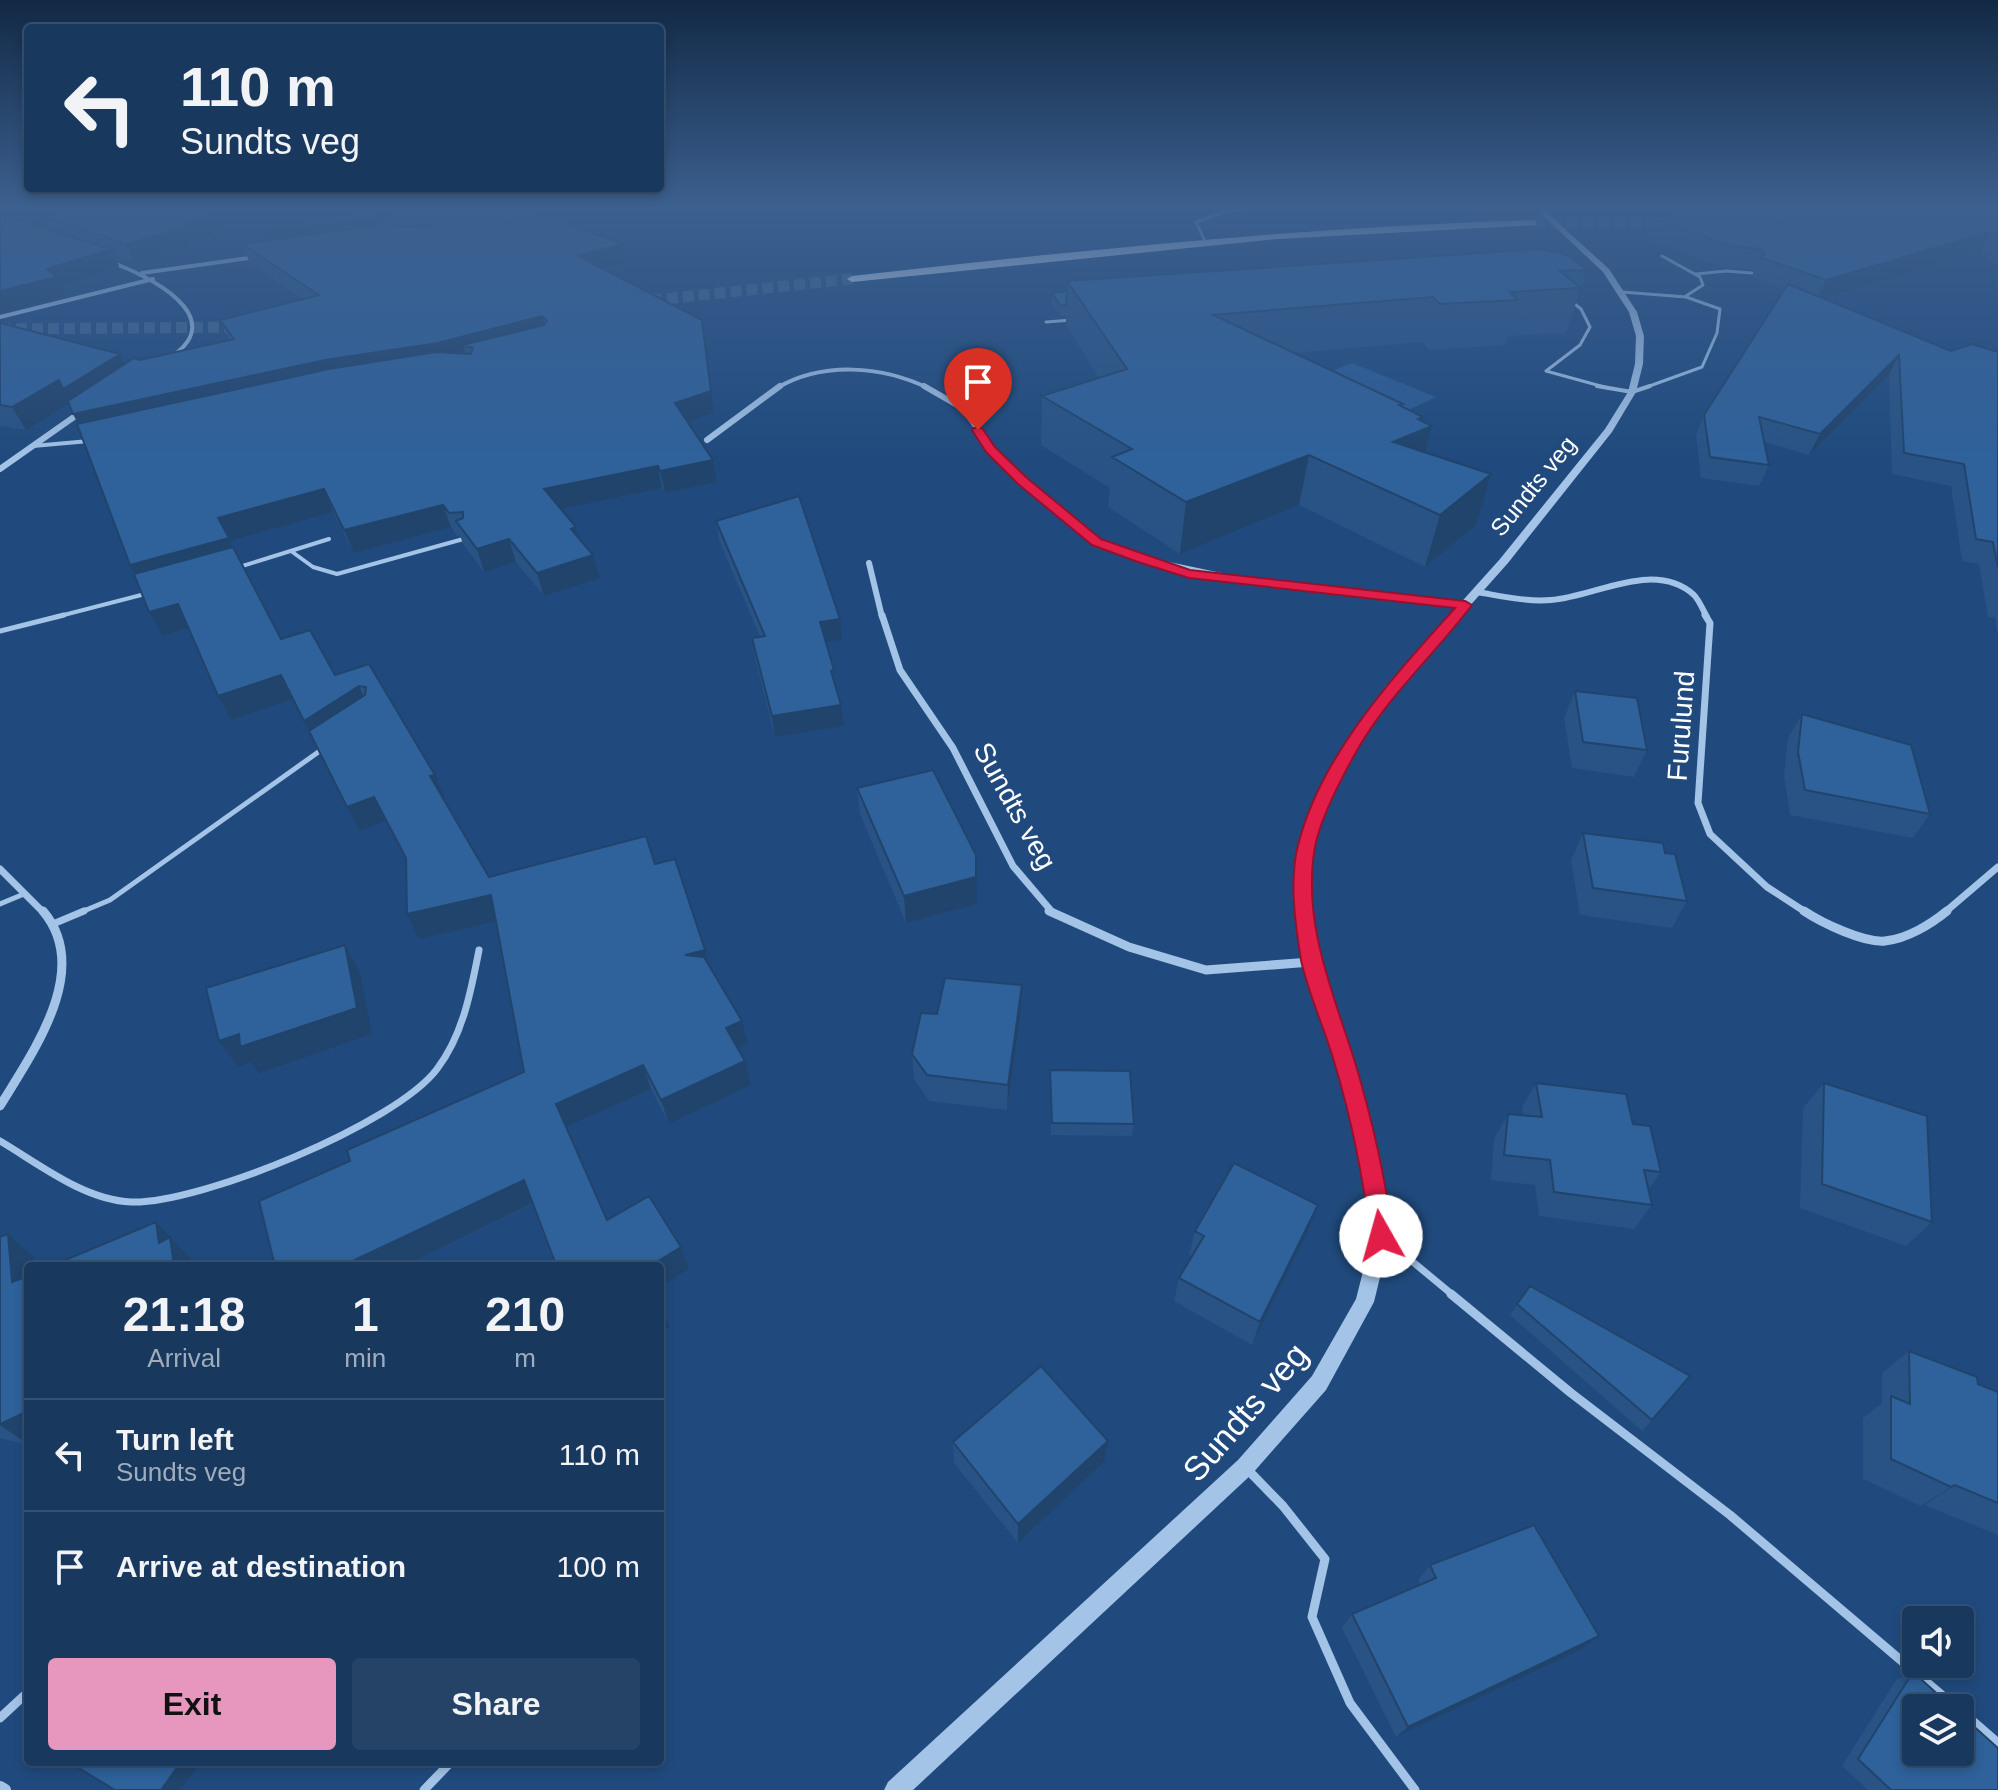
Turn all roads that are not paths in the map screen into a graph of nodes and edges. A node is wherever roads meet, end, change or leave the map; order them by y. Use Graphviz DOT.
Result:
graph roads {
  1 [pos="1622,292"];
  2 [pos="99,293"];
  3 [pos="174,293"];
  4 [pos="1629,293"];
  5 [pos="1692,293"];
  6 [pos="1560,294"];
  7 [pos="1686,297"];
  8 [pos="0,317"];
  9 [pos="1076,320"];
  10 [pos="1046,322"];
  11 [pos="163,361"];
  12 [pos="1632,392"];
  13 [pos="82,411"];
  14 [pos="98,440"];
  15 [pos="707,440"];
  16 [pos="29,447"];
  17 [pos="0,469"];
  18 [pos="467,538"];
  19 [pos="329,539"];
  20 [pos="291,551"];
  21 [pos="869,563"];
  22 [pos="223,572"];
  23 [pos="152,592"];
  24 [pos="1477,592"];
  25 [pos="1465,605"];
  26 [pos="0,631"];
  27 [pos="335,740"];
  28 [pos="1998,867"];
  29 [pos="0,869"];
  30 [pos="24,894"];
  31 [pos="0,904"];
  32 [pos="53,924"];
  33 [pos="479,950"];
  34 [pos="1311,962"];
  35 [pos="0,1106"];
  36 [pos="0,1141"];
  37 [pos="1381,1236"];
  38 [pos="1245,1467"];
  39 [pos="1941,1694"];
  40 [pos="24,1696"];
  41 [pos="0,1718"];
  42 [pos="1974,1722"];
  43 [pos="1998,1743"];
  44 [pos="447,1766"];
  45 [pos="424,1790"];
  46 [pos="896,1790"];
  47 [pos="1415,1790"];
  1 -- 12 [label="street, Sundts veg"];
  2 -- 8 [label="street"];
  3 -- 11 [label="street"];
  4 -- 7 [label="lane"];
  5 -- 7 [label="lane"];
  6 -- 12 [label="lane"];
  7 -- 12 [label="lane"];
  9 -- 10 [label="lane"];
  12 -- 24 [label="street, Sundts veg"];
  13 -- 16 [label="street"];
  14 -- 16 [label="lane"];
  15 -- 25 [label="street"];
  16 -- 17 [label="street"];
  18 -- 20 [label="lane"];
  19 -- 20 [label="lane"];
  20 -- 22 [label="lane"];
  21 -- 34 [label="street, Sundts veg"];
  23 -- 26 [label="lane"];
  24 -- 25 [label="street, Sundts veg"];
  24 -- 28 [label="street, Furulund"];
  25 -- 34 [label="street, Sundts veg"];
  27 -- 32 [label="lane"];
  29 -- 30 [label="street"];
  30 -- 31 [label="lane"];
  30 -- 32 [label="street"];
  32 -- 35 [label="street"];
  33 -- 36 [label="lane"];
  34 -- 37 [label="street, Sundts veg"];
  37 -- 38 [label="street, Sundts veg"];
  37 -- 39 [label="lane"];
  38 -- 46 [label="street, Sundts veg"];
  38 -- 47 [label="lane"];
  40 -- 41 [label="lane"];
  42 -- 43 [label="lane"];
  44 -- 45 [label="lane"];
}
